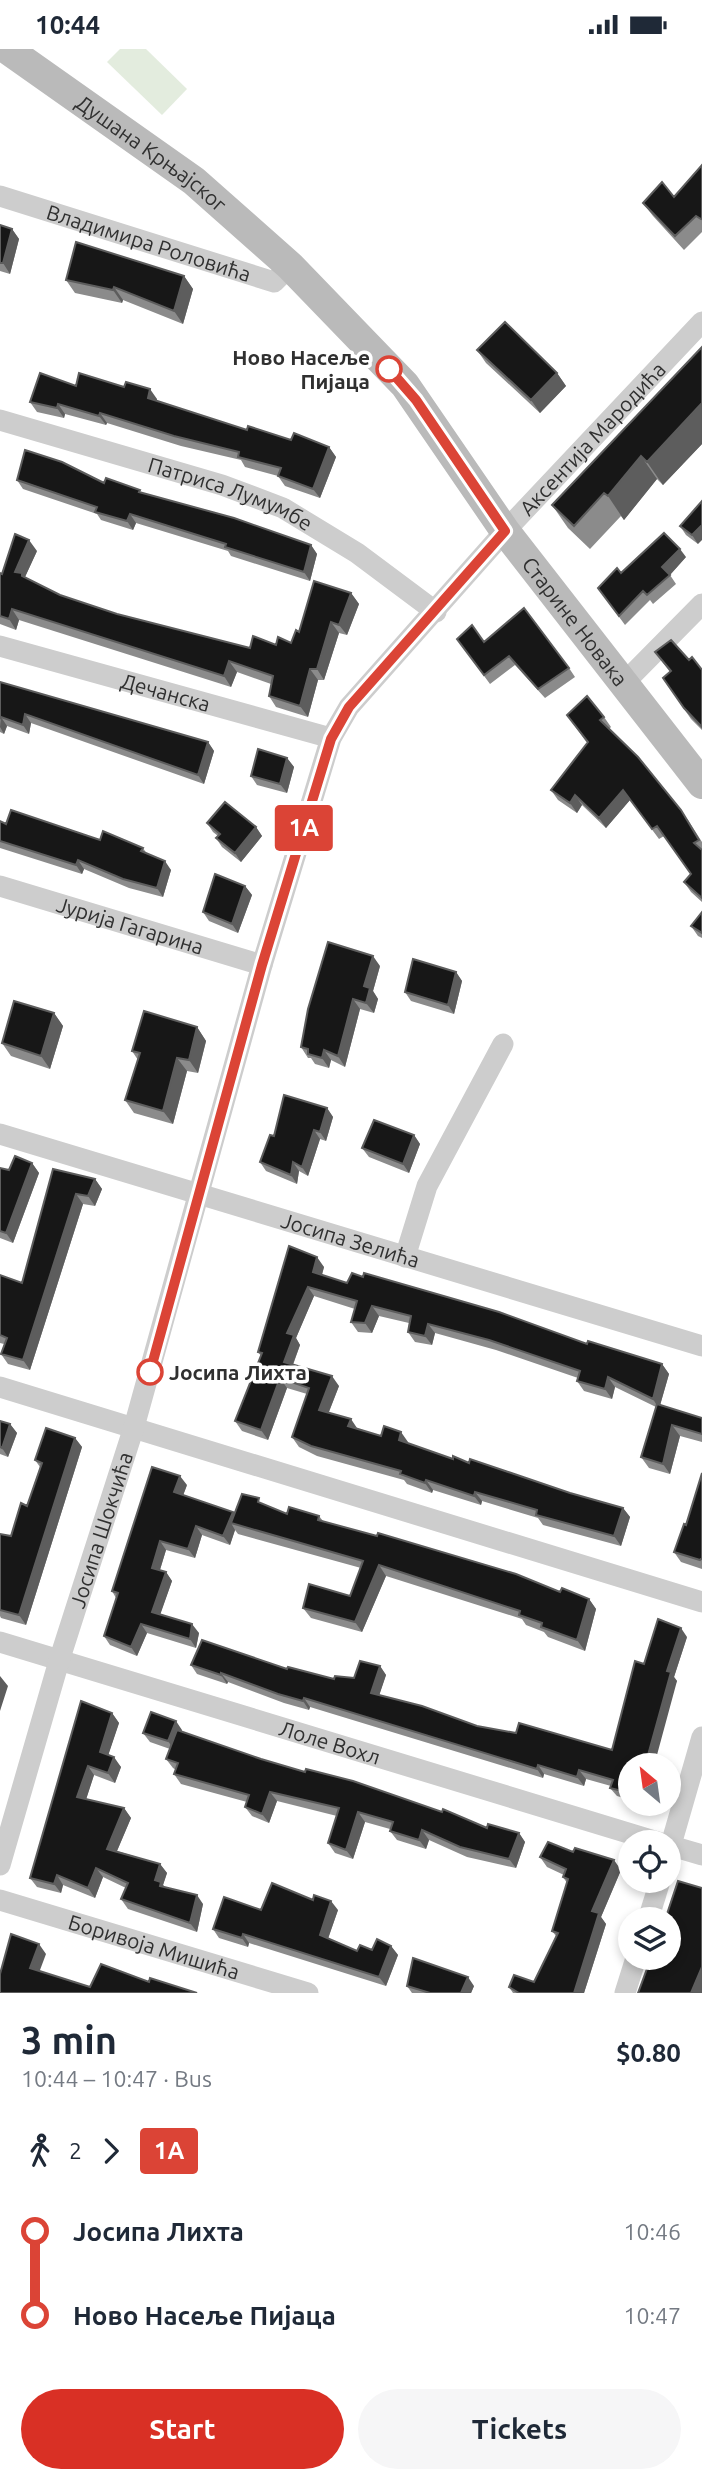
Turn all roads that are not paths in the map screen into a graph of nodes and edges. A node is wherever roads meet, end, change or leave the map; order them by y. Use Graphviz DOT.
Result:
graph roads {
  1 [pos="7,49"];
  2 [pos="0,196"];
  3 [pos="290,266"];
  4 [pos="702,321"];
  5 [pos="0,420"];
  6 [pos="505,531"];
  7 [pos="702,604"];
  8 [pos="436,613"];
  9 [pos="0,646"];
  10 [pos="625,682"];
  11 [pos="331,739"];
  12 [pos="702,783"];
  13 [pos="0,886"];
  14 [pos="262,965"];
  15 [pos="503,1044"];
  16 [pos="0,1134"];
  17 [pos="200,1195"];
  18 [pos="405,1257"];
  19 [pos="702,1346"];
  20 [pos="0,1387"];
  21 [pos="134,1427"];
  22 [pos="702,1602"];
  23 [pos="0,1642"];
  24 [pos="59,1661"];
  25 [pos="702,1737"];
  26 [pos="672,1830"];
  27 [pos="618,1832"];
  28 [pos="681,1850"];
  29 [pos="702,1855"];
  30 [pos="0,1865"];
  31 [pos="0,1900"];
  32 [pos="632,1970"];
  33 [pos="307,1993"];
  34 [pos="625,1993"];
  1 -- 3 [label="street, Душана Крњајског"];
  2 -- 3 [label="street, Владимира Роловића"];
  3 -- 6 [label="street, Старине Новака"];
  4 -- 6 [label="street, Аксентија Мародића"];
  5 -- 8 [label="street, Патриса Лумумбе"];
  6 -- 8 [label="street, Аксентија Мародића"];
  6 -- 10 [label="street, Старине Новака"];
  7 -- 10 [label="street"];
  8 -- 11 [label="street, Аксентија Мародића"];
  9 -- 11 [label="street, Дечанска"];
  10 -- 12 [label="street, Старине Новака"];
  11 -- 14 [label="street, Аксентија Мародића"];
  13 -- 14 [label="street, Јурија Гагарина"];
  14 -- 17 [label="street, Аксентија Мародића"];
  15 -- 18 [label="street"];
  16 -- 17 [label="street, Јосипа Зелића"];
  17 -- 18 [label="street, Јосипа Зелића"];
  17 -- 21 [label="street, Јосипа Шокчића"];
  18 -- 19 [label="street, Јосипа Зелића"];
  20 -- 21 [label="street"];
  21 -- 22 [label="street"];
  21 -- 24 [label="street, Јосипа Шокчића"];
  23 -- 24 [label="street, Лоле Вохл"];
  24 -- 27 [label="street, Лоле Вохл"];
  24 -- 30 [label="street, Јосипа Шокчића"];
  25 -- 26 [label="street"];
  28 -- 29 [label="street, Лоле Вохл"];
  31 -- 33 [label="street, Боривоја Мишића"];
  32 -- 34 [label="street"];
}
